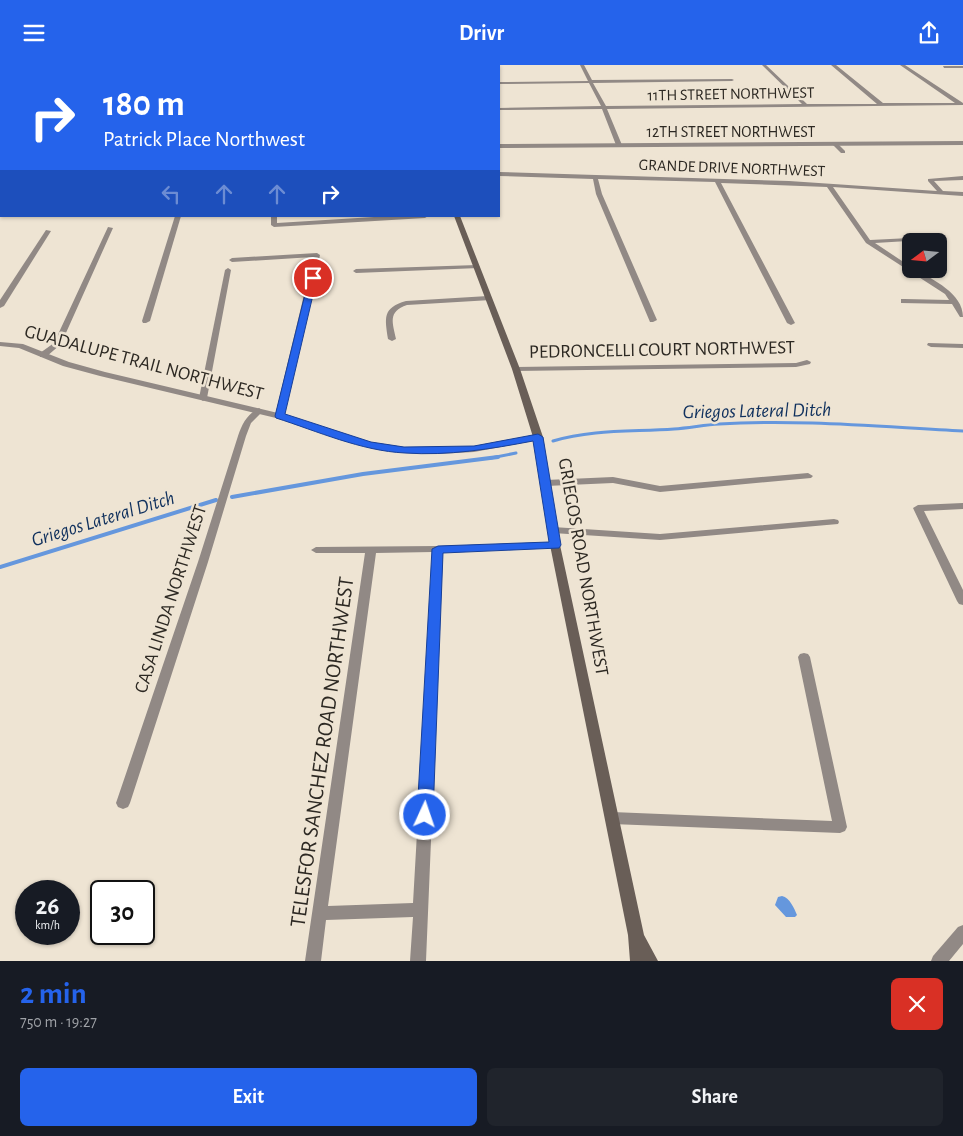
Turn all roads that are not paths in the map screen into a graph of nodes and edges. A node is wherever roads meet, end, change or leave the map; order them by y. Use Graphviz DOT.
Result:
graph roads {
  1 [pos="582,65"];
  2 [pos="764,65"];
  3 [pos="833,65"];
  4 [pos="902,65"];
  5 [pos="944,67"];
  6 [pos="963,67"];
  7 [pos="732,81"];
  8 [pos="591,82"];
  9 [pos="500,83"];
  10 [pos="961,104"];
  11 [pos="806,105"];
  12 [pos="882,105"];
  13 [pos="604,108"];
  14 [pos="500,109"];
  15 [pos="834,143"];
  16 [pos="963,143"];
  17 [pos="620,145"];
  18 [pos="500,146"];
  19 [pos="843,152"];
  20 [pos="500,174"];
  21 [pos="595,177"];
  22 [pos="963,178"];
  23 [pos="867,179"];
  24 [pos="717,181"];
  25 [pos="828,185"];
  26 [pos="870,188"];
  27 [pos="942,193"];
  28 [pos="963,195"];
  29 [pos="178,217"];
  30 [pos="274,217"];
  31 [pos="388,217"];
  32 [pos="457,217"];
  33 [pos="351,218"];
  34 [pos="110,228"];
  35 [pos="48,231"];
  36 [pos="902,239"];
  37 [pos="868,242"];
  38 [pos="232,260"];
  39 [pos="477,267"];
  40 [pos="228,269"];
  41 [pos="356,271"];
  42 [pos="488,298"];
  43 [pos="904,301"];
  44 [pos="953,302"];
  45 [pos="0,306"];
  46 [pos="963,315"];
  47 [pos="146,321"];
  48 [pos="652,321"];
  49 [pos="791,323"];
  50 [pos="392,339"];
  51 [pos="0,344"];
  52 [pos="931,345"];
  53 [pos="963,346"];
  54 [pos="43,355"];
  55 [pos="807,362"];
  56 [pos="516,369"];
  57 [pos="203,397"];
  58 [pos="260,411"];
  59 [pos="280,416"];
  60 [pos="538,437"];
  61 [pos="808,476"];
  62 [pos="546,483"];
  63 [pos="963,507"];
  64 [pos="834,522"];
  65 [pos="553,530"];
  66 [pos="555,545"];
  67 [pos="438,549"];
  68 [pos="316,550"];
  69 [pos="371,550"];
  70 [pos="963,601"];
  71 [pos="804,657"];
  72 [pos="123,803"];
  73 [pos="612,818"];
  74 [pos="421,910"];
  75 [pos="322,913"];
  76 [pos="963,932"];
  77 [pos="636,935"];
  78 [pos="313,961"];
  79 [pos="418,961"];
  80 [pos="638,961"];
  81 [pos="650,961"];
  82 [pos="939,961"];
  1 -- 8 [label="street"];
  2 -- 11 [label="street"];
  3 -- 12 [label="street"];
  4 -- 10 [label="street"];
  5 -- 6 [label="street"];
  7 -- 8 [label="street"];
  8 -- 9 [label="street"];
  8 -- 13 [label="street"];
  10 -- 12 [label="street, 11TH STREET NORTHWEST"];
  11 -- 12 [label="street, 11TH STREET NORTHWEST"];
  11 -- 13 [label="street, 11TH STREET NORTHWEST"];
  13 -- 14 [label="street, 11TH STREET NORTHWEST"];
  13 -- 17 [label="street"];
  15 -- 16 [label="street, 12TH STREET NORTHWEST"];
  15 -- 17 [label="street, 12TH STREET NORTHWEST"];
  15 -- 19 [label="street"];
  17 -- 18 [label="street, 12TH STREET NORTHWEST"];
  20 -- 21 [label="street, GRANDE DRIVE NORTHWEST"];
  21 -- 24 [label="street, GRANDE DRIVE NORTHWEST"];
  21 -- 48 [label="street"];
  22 -- 27 [label="street"];
  23 -- 26 [label="street"];
  24 -- 25 [label="street, GRANDE DRIVE NORTHWEST"];
  24 -- 49 [label="street"];
  25 -- 26 [label="street, GRANDE DRIVE NORTHWEST"];
  25 -- 37 [label="street"];
  26 -- 27 [label="street, GRANDE DRIVE NORTHWEST"];
  27 -- 28 [label="street, GRANDE DRIVE NORTHWEST"];
  29 -- 47 [label="street"];
  30 -- 33 [label="street"];
  31 -- 33 [label="street"];
  32 -- 39 [label="main road, GRIEGOS ROAD NORTHWEST"];
  34 -- 54 [label="street"];
  35 -- 45 [label="street"];
  36 -- 37 [label="street"];
  37 -- 44 [label="street"];
  38 -- 59 [label="street, GUADALUPE TRAIL NORTHWEST"];
  39 -- 41 [label="street"];
  39 -- 42 [label="main road, GRIEGOS ROAD NORTHWEST"];
  40 -- 57 [label="street"];
  42 -- 50 [label="street"];
  42 -- 56 [label="main road, GRIEGOS ROAD NORTHWEST"];
  43 -- 44 [label="street"];
  44 -- 46 [label="street"];
  51 -- 54 [label="street, GUADALUPE TRAIL NORTHWEST"];
  52 -- 53 [label="street"];
  54 -- 57 [label="street, GUADALUPE TRAIL NORTHWEST"];
  55 -- 56 [label="street, PEDRONCELLI COURT NORTHWEST"];
  56 -- 60 [label="main road, GRIEGOS ROAD NORTHWEST"];
  57 -- 58 [label="street, GUADALUPE TRAIL NORTHWEST"];
  58 -- 59 [label="street, GUADALUPE TRAIL NORTHWEST"];
  58 -- 72 [label="street, CASA LINDA NORTHWEST"];
  59 -- 60 [label="street, GUADALUPE TRAIL NORTHWEST"];
  60 -- 62 [label="main road, GRIEGOS ROAD NORTHWEST"];
  61 -- 62 [label="street"];
  62 -- 65 [label="main road, GRIEGOS ROAD NORTHWEST"];
  63 -- 70 [label="street"];
  64 -- 65 [label="street"];
  65 -- 66 [label="main road, GRIEGOS ROAD NORTHWEST"];
  66 -- 67 [label="street"];
  66 -- 73 [label="main road, GRIEGOS ROAD NORTHWEST"];
  67 -- 69 [label="street"];
  67 -- 74 [label="street"];
  68 -- 69 [label="street"];
  69 -- 75 [label="street, TELESFOR SANCHEZ ROAD NORTHWEST"];
  71 -- 73 [label="street"];
  73 -- 77 [label="main road, GRIEGOS ROAD NORTHWEST"];
  74 -- 75 [label="street"];
  74 -- 79 [label="street"];
  75 -- 78 [label="street, TELESFOR SANCHEZ ROAD NORTHWEST"];
  76 -- 82 [label="street"];
  77 -- 80 [label="main road, GRIEGOS ROAD NORTHWEST"];
  77 -- 81 [label="main road, GRIEGOS ROAD NORTHWEST"];
}
